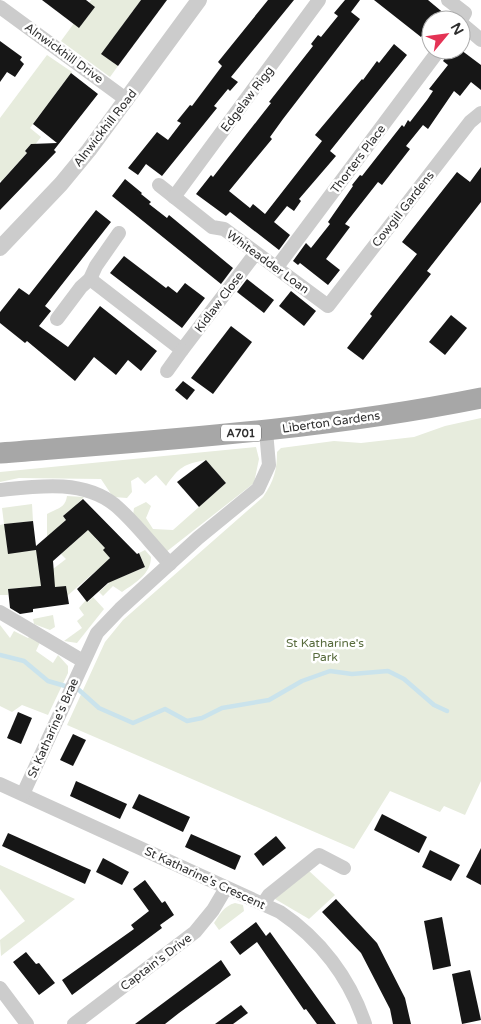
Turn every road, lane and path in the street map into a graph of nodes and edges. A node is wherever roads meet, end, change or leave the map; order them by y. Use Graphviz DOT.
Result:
graph roads {
  1 [pos="199,0"];
  2 [pos="319,0"];
  3 [pos="448,0"];
  4 [pos="0,6"];
  5 [pos="461,10"];
  6 [pos="471,31"];
  7 [pos="481,40"];
  8 [pos="432,60"];
  9 [pos="127,100"];
  10 [pos="481,113"];
  11 [pos="159,185"];
  12 [pos="174,197"];
  13 [pos="119,234"];
  14 [pos="0,248"];
  15 [pos="255,254"];
  16 [pos="277,267"];
  17 [pos="90,279"];
  18 [pos="328,306"];
  19 [pos="57,319"];
  20 [pos="182,350"];
  21 [pos="167,371"];
  22 [pos="481,398"];
  23 [pos="266,431"];
  24 [pos="0,453"];
  25 [pos="0,490"];
  26 [pos="170,564"];
  27 [pos="0,612"];
  28 [pos="83,661"];
  29 [pos="0,784"];
  30 [pos="23,794"];
  31 [pos="344,868"];
  32 [pos="226,888"];
  33 [pos="263,904"];
  34 [pos="0,988"];
  35 [pos="27,1024"];
  36 [pos="74,1024"];
  37 [pos="364,1024"];
  1 -- 9 [label="street, Alnwickhill Road"];
  2 -- 12 [label="street, Edgelaw Rigg"];
  3 -- 5 [label="street"];
  4 -- 9 [label="street, Alnwickhill Drive"];
  6 -- 7 [label="street"];
  8 -- 16 [label="street, Thorters Place"];
  9 -- 14 [label="street, Alnwickhill Road"];
  10 -- 18 [label="street, Cowgill Gardens"];
  11 -- 12 [label="street, Whiteadder Loan"];
  12 -- 15 [label="street, Whiteadder Loan"];
  13 -- 17 [label="street"];
  15 -- 16 [label="street, Whiteadder Loan"];
  15 -- 20 [label="street, Kidlaw Close"];
  16 -- 18 [label="street, Whiteadder Loan"];
  17 -- 19 [label="street"];
  17 -- 20 [label="street"];
  20 -- 21 [label="street, Kidlaw Close"];
  22 -- 23 [label="main road, Liberton Gardens / A701"];
  23 -- 24 [label="main road, Liberton Gardens / A701"];
  23 -- 26 [label="street, St Katharine's Brae"];
  25 -- 26 [label="street"];
  26 -- 28 [label="street, St Katharine's Brae"];
  27 -- 28 [label="street"];
  28 -- 30 [label="street, St Katharine's Brae"];
  29 -- 30 [label="street, St Katharine's Crescent"];
  30 -- 32 [label="street, St Katharine's Crescent"];
  31 -- 33 [label="street"];
  32 -- 33 [label="street, St Katharine's Crescent"];
  32 -- 36 [label="street, Captain's Drive"];
  33 -- 37 [label="street, St Katharine's Crescent"];
  34 -- 35 [label="street"];
}
